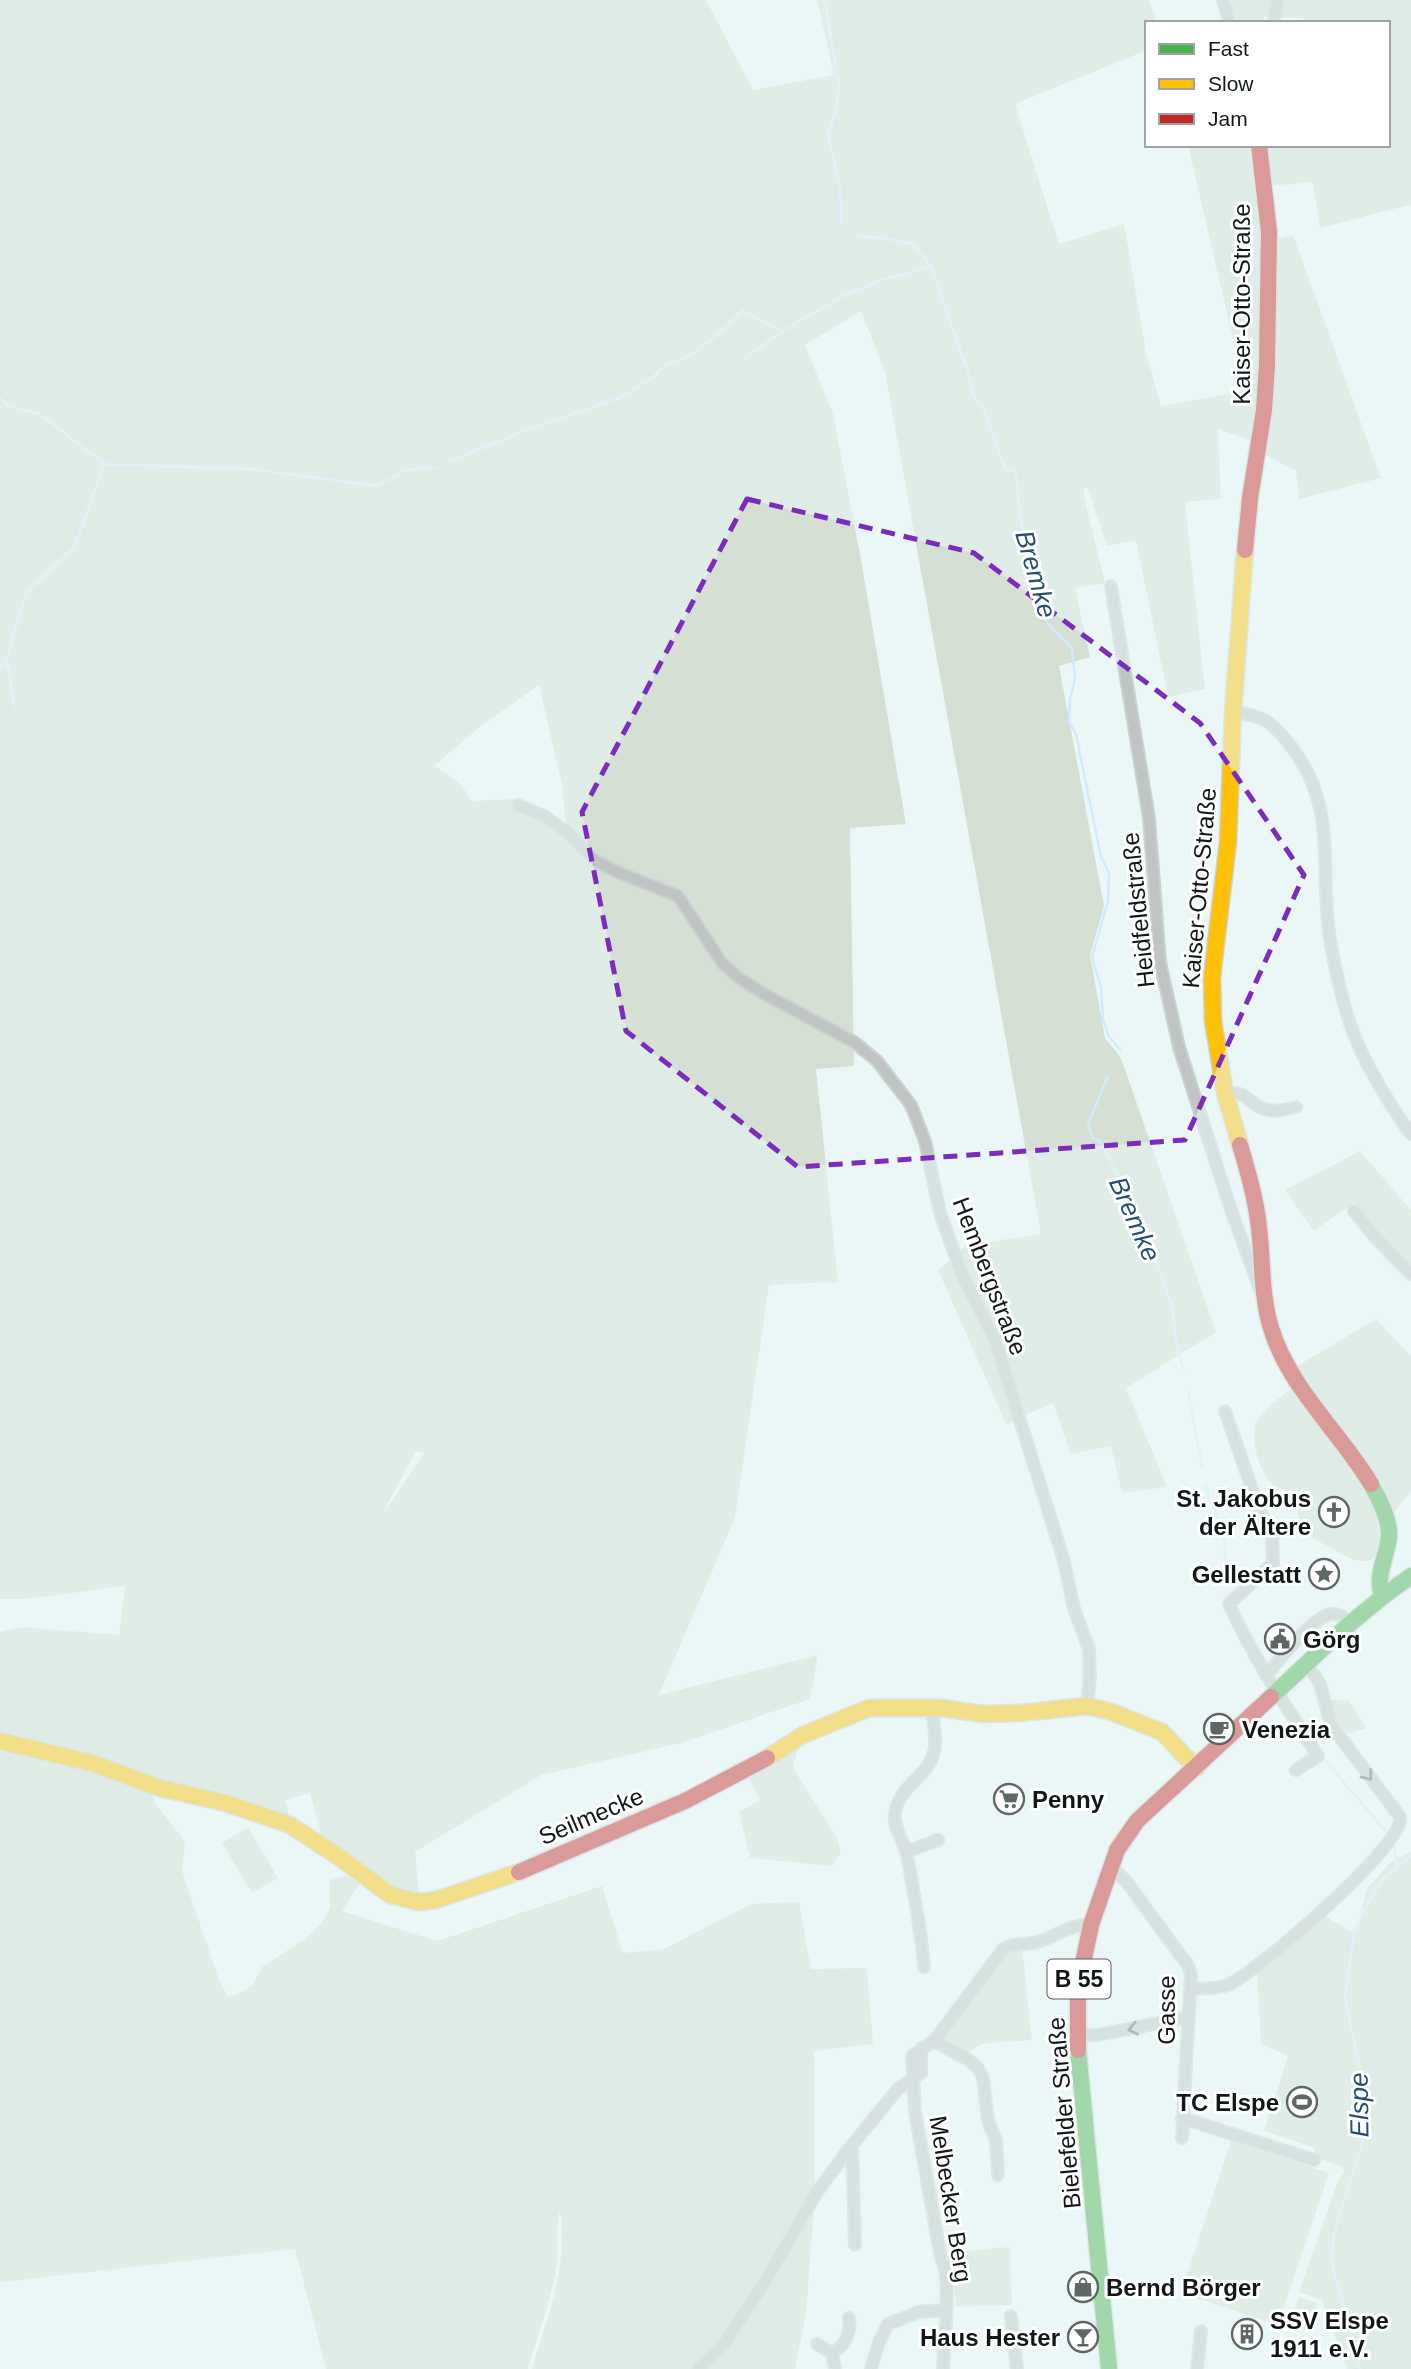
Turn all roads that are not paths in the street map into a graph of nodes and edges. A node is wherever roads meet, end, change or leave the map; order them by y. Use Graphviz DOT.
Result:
graph roads {
  1 [pos="1223,0"];
  2 [pos="1278,0"];
  3 [pos="1229,21"];
  4 [pos="1273,21"];
  5 [pos="1259,147"];
  6 [pos="1111,586"];
  7 [pos="1233,712"];
  8 [pos="518,805"];
  9 [pos="1225,1093"];
  10 [pos="1296,1107"];
  11 [pos="1411,1134"];
  12 [pos="1354,1211"];
  13 [pos="1411,1274"];
  14 [pos="1265,1301"];
  15 [pos="1224,1411"];
  16 [pos="1411,1576"];
  17 [pos="1382,1595"];
  18 [pos="1350,1623"];
  19 [pos="1307,1664"];
  20 [pos="1266,1675"];
  21 [pos="1277,1692"];
  22 [pos="1087,1706"];
  23 [pos="932,1708"];
  24 [pos="0,1741"];
  25 [pos="1196,1768"];
  26 [pos="1296,1770"];
  27 [pos="938,1840"];
  28 [pos="906,1852"];
  29 [pos="1109,1869"];
  30 [pos="1091,1925"];
  31 [pos="923,1967"];
  32 [pos="1191,1989"];
  33 [pos="1189,2017"];
  34 [pos="1077,2036"];
  35 [pos="934,2041"];
  36 [pos="913,2078"];
  37 [pos="1182,2118"];
  38 [pos="1182,2138"];
  39 [pos="852,2145"];
  40 [pos="1314,2160"];
  41 [pos="998,2175"];
  42 [pos="855,2245"];
  43 [pos="946,2310"];
  44 [pos="1011,2316"];
  45 [pos="849,2318"];
  46 [pos="1201,2331"];
  47 [pos="817,2344"];
  48 [pos="832,2353"];
  49 [pos="698,2369"];
  50 [pos="835,2369"];
  51 [pos="871,2369"];
  52 [pos="943,2369"];
  53 [pos="1017,2369"];
  54 [pos="1109,2369"];
  55 [pos="1197,2369"];
  1 -- 3 [label="street"];
  2 -- 4 [label="street"];
  5 -- 7 [label="street, Kaiser-Otto-Straße"];
  6 -- 14 [label="street, Heidfeldstraße"];
  7 -- 9 [label="street, Kaiser-Otto-Straße"];
  7 -- 11 [label="street"];
  8 -- 22 [label="street, Hembergstraße"];
  9 -- 10 [label="street"];
  9 -- 14 [label="street, Kaiser-Otto-Straße"];
  12 -- 13 [label="street"];
  14 -- 17 [label="street, Kaiser-Otto-Straße"];
  15 -- 20 [label="street"];
  16 -- 17 [label="street, Bielefelder Straße / B 55"];
  17 -- 18 [label="street, Bielefelder Straße / B 55"];
  18 -- 19 [label="street, Bielefelder Straße / B 55"];
  18 -- 20 [label="street"];
  19 -- 21 [label="street, Bielefelder Straße / B 55"];
  19 -- 32 [label="street, one-way"];
  20 -- 21 [label="street"];
  21 -- 25 [label="street, Bielefelder Straße / B 55"];
  21 -- 26 [label="street"];
  22 -- 23 [label="street, Seilmecke"];
  22 -- 25 [label="street, Seilmecke"];
  23 -- 24 [label="street, Seilmecke"];
  23 -- 28 [label="street"];
  25 -- 29 [label="street, Bielefelder Straße / B 55"];
  27 -- 28 [label="street"];
  28 -- 31 [label="street"];
  29 -- 30 [label="street, Bielefelder Straße / B 55"];
  29 -- 32 [label="street, Gasse"];
  30 -- 34 [label="street, Bielefelder Straße / B 55"];
  30 -- 35 [label="street"];
  32 -- 33 [label="street, Gasse"];
  33 -- 34 [label="street, one-way"];
  33 -- 37 [label="street, Gasse"];
  34 -- 54 [label="street, Bielefelder Straße / B 55"];
  35 -- 36 [label="street"];
  35 -- 41 [label="street"];
  36 -- 39 [label="street"];
  36 -- 43 [label="street, Melbecker Berg"];
  37 -- 38 [label="street, Gasse"];
  37 -- 40 [label="street"];
  39 -- 42 [label="street"];
  39 -- 49 [label="street"];
  43 -- 51 [label="street"];
  43 -- 52 [label="street, Melbecker Berg"];
  44 -- 53 [label="street"];
  45 -- 48 [label="street"];
  46 -- 55 [label="street"];
  47 -- 48 [label="street"];
  48 -- 50 [label="street"];
}
